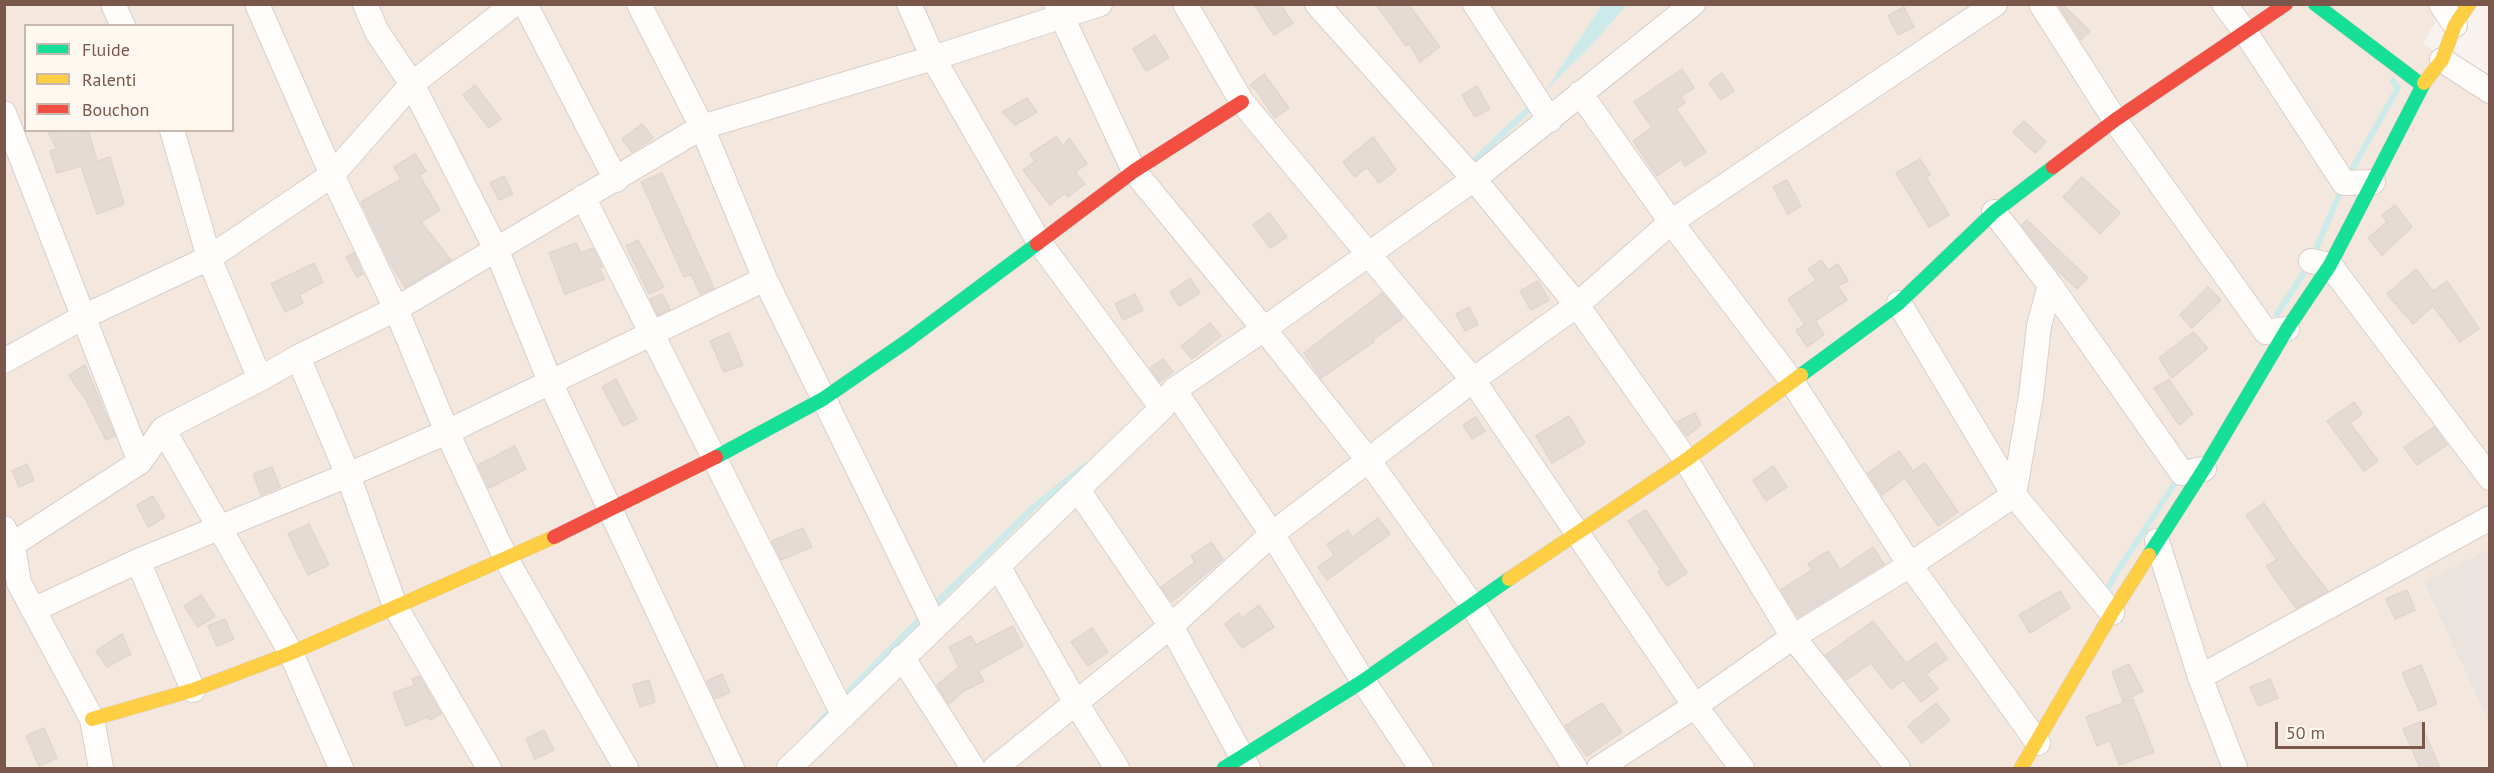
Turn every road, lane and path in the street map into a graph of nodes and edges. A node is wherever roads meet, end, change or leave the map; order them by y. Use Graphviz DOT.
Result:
graph roads {
  1 [pos="113,4"];
  2 [pos="257,4"];
  3 [pos="365,4"];
  4 [pos="514,4"];
  5 [pos="525,4"];
  6 [pos="639,4"];
  7 [pos="909,4"];
  8 [pos="1100,4"];
  9 [pos="1185,4"];
  10 [pos="1317,4"];
  11 [pos="1475,4"];
  12 [pos="1693,4"];
  13 [pos="1995,4"];
  14 [pos="2041,4"];
  15 [pos="2224,4"];
  16 [pos="2286,4"];
  17 [pos="2315,4"];
  18 [pos="2441,4"];
  19 [pos="2469,4"];
  20 [pos="1060,11"];
  21 [pos="122,24"];
  22 [pos="2455,25"];
  23 [pos="2246,33"];
  24 [pos="933,58"];
  25 [pos="2442,60"];
  26 [pos="412,84"];
  27 [pos="2422,86"];
  28 [pos="2490,91"];
  29 [pos="1580,93"];
  30 [pos="1242,102"];
  31 [pos="4,113"];
  32 [pos="1550,120"];
  33 [pos="2115,120"];
  34 [pos="702,127"];
  35 [pos="173,132"];
  36 [pos="1134,171"];
  37 [pos="332,175"];
  38 [pos="1474,179"];
  39 [pos="616,180"];
  40 [pos="2373,182"];
  41 [pos="583,197"];
  42 [pos="1994,212"];
  43 [pos="1671,222"];
  44 [pos="1039,242"];
  45 [pos="496,250"];
  46 [pos="1368,253"];
  47 [pos="209,258"];
  48 [pos="2321,263"];
  49 [pos="765,279"];
  50 [pos="2050,285"];
  51 [pos="1899,303"];
  52 [pos="1577,305"];
  53 [pos="396,309"];
  54 [pos="85,316"];
  55 [pos="1264,328"];
  56 [pos="2287,329"];
  57 [pos="652,334"];
  58 [pos="298,357"];
  59 [pos="4,361"];
  60 [pos="260,379"];
  61 [pos="1473,380"];
  62 [pos="1791,380"];
  63 [pos="551,384"];
  64 [pos="823,399"];
  65 [pos="1168,399"];
  66 [pos="163,429"];
  67 [pos="447,432"];
  68 [pos="714,458"];
  69 [pos="1686,460"];
  70 [pos="1369,461"];
  71 [pos="140,462"];
  72 [pos="2204,469"];
  73 [pos="348,475"];
  74 [pos="2490,478"];
  75 [pos="1078,490"];
  76 [pos="2014,495"];
  77 [pos="611,510"];
  78 [pos="2490,518"];
  79 [pos="219,526"];
  80 [pos="1576,532"];
  81 [pos="1272,534"];
  82 [pos="7,542"];
  83 [pos="2157,542"];
  84 [pos="506,559"];
  85 [pos="138,561"];
  86 [pos="1910,565"];
  87 [pos="998,566"];
  88 [pos="1472,605"];
  89 [pos="395,606"];
  90 [pos="33,610"];
  91 [pos="2112,613"];
  92 [pos="935,626"];
  93 [pos="1171,626"];
  94 [pos="1793,637"];
  95 [pos="291,653"];
  96 [pos="902,657"];
  97 [pos="2200,676"];
  98 [pos="1363,681"];
  99 [pos="193,690"];
  100 [pos="1076,702"];
  101 [pos="1695,706"];
  102 [pos="844,716"];
  103 [pos="92,719"];
  104 [pos="2038,744"];
  105 [pos="1238,764"];
  106 [pos="101,768"];
  107 [pos="341,768"];
  108 [pos="489,768"];
  109 [pos="626,768"];
  110 [pos="732,768"];
  111 [pos="789,768"];
  112 [pos="973,768"];
  113 [pos="995,768"];
  114 [pos="1117,768"];
  115 [pos="1422,768"];
  116 [pos="1575,768"];
  117 [pos="1599,768"];
  118 [pos="1742,768"];
  119 [pos="1898,768"];
  120 [pos="2021,768"];
  121 [pos="2235,768"];
  1 -- 21 [label="street"];
  2 -- 37 [label="street"];
  3 -- 26 [label="street"];
  4 -- 26 [label="street"];
  5 -- 39 [label="street"];
  6 -- 34 [label="street"];
  7 -- 24 [label="street"];
  8 -- 20 [label="street"];
  9 -- 30 [label="street"];
  10 -- 38 [label="street"];
  11 -- 32 [label="street"];
  12 -- 29 [label="street"];
  13 -- 43 [label="street"];
  14 -- 33 [label="street"];
  15 -- 23 [label="street"];
  16 -- 23 [label="street"];
  17 -- 27 [label="street"];
  18 -- 22 [label="street"];
  19 -- 22 [label="street"];
  20 -- 24 [label="street"];
  20 -- 36 [label="street"];
  22 -- 25 [label="street"];
  23 -- 33 [label="street"];
  23 -- 40 [label="street"];
  24 -- 34 [label="street"];
  24 -- 44 [label="street"];
  25 -- 27 [label="street"];
  25 -- 28 [label="street"];
  26 -- 37 [label="street"];
  26 -- 45 [label="street"];
  27 -- 40 [label="street"];
  29 -- 32 [label="street"];
  29 -- 43 [label="street"];
  30 -- 36 [label="street"];
  30 -- 46 [label="street"];
  31 -- 54 [label="street"];
  32 -- 38 [label="street"];
  33 -- 42 [label="street"];
  33 -- 56 [label="street"];
  34 -- 39 [label="street"];
  34 -- 49 [label="street"];
  35 -- 47 [label="street"];
  36 -- 44 [label="street"];
  36 -- 55 [label="street"];
  37 -- 47 [label="street"];
  37 -- 53 [label="street"];
  38 -- 46 [label="street"];
  38 -- 52 [label="street"];
  39 -- 41 [label="street"];
  40 -- 48 [label="street"];
  41 -- 45 [label="street"];
  41 -- 57 [label="street"];
  42 -- 50 [label="street"];
  42 -- 51 [label="street"];
  43 -- 52 [label="street"];
  43 -- 62 [label="street"];
  44 -- 64 [label="street"];
  44 -- 65 [label="street"];
  45 -- 53 [label="street"];
  45 -- 63 [label="street"];
  46 -- 55 [label="street"];
  46 -- 61 [label="street"];
  47 -- 54 [label="street"];
  47 -- 60 [label="street"];
  48 -- 56 [label="street"];
  48 -- 74 [label="street"];
  49 -- 57 [label="street"];
  49 -- 64 [label="street"];
  50 -- 72 [label="street"];
  50 -- 76 [label="street"];
  51 -- 62 [label="street"];
  51 -- 76 [label="street"];
  52 -- 61 [label="street"];
  52 -- 69 [label="street"];
  53 -- 58 [label="street"];
  53 -- 67 [label="street"];
  54 -- 59 [label="street"];
  54 -- 71 [label="street"];
  55 -- 65 [label="street"];
  55 -- 70 [label="street"];
  56 -- 72 [label="street"];
  57 -- 63 [label="street"];
  57 -- 68 [label="street"];
  58 -- 60 [label="street"];
  58 -- 73 [label="street"];
  60 -- 66 [label="street"];
  61 -- 70 [label="street"];
  61 -- 80 [label="street"];
  62 -- 69 [label="street"];
  62 -- 86 [label="street"];
  63 -- 67 [label="street"];
  63 -- 77 [label="street"];
  64 -- 68 [label="street"];
  64 -- 92 [label="street"];
  65 -- 75 [label="street"];
  65 -- 81 [label="street"];
  66 -- 71 [label="street"];
  66 -- 79 [label="street"];
  67 -- 73 [label="street"];
  67 -- 84 [label="street"];
  68 -- 77 [label="street"];
  68 -- 102 [label="street"];
  69 -- 80 [label="street"];
  69 -- 94 [label="street"];
  70 -- 81 [label="street"];
  70 -- 88 [label="street"];
  71 -- 82 [label="street"];
  72 -- 83 [label="street"];
  73 -- 79 [label="street"];
  73 -- 89 [label="street"];
  75 -- 87 [label="street"];
  75 -- 93 [label="street"];
  76 -- 86 [label="street"];
  76 -- 91 [label="street"];
  77 -- 84 [label="street"];
  77 -- 110 [label="street"];
  78 -- 97 [label="street"];
  79 -- 85 [label="street"];
  79 -- 95 [label="street"];
  80 -- 88 [label="street"];
  80 -- 101 [label="street"];
  81 -- 93 [label="street"];
  81 -- 98 [label="street"];
  82 -- 90 [label="street"];
  83 -- 91 [label="street"];
  83 -- 97 [label="street"];
  84 -- 89 [label="street"];
  84 -- 109 [label="street"];
  85 -- 90 [label="street"];
  85 -- 99 [label="street"];
  86 -- 94 [label="street"];
  86 -- 104 [label="street"];
  87 -- 92 [label="street"];
  87 -- 100 [label="street"];
  88 -- 98 [label="street"];
  88 -- 116 [label="street"];
  89 -- 95 [label="street"];
  89 -- 108 [label="street"];
  90 -- 103 [label="street"];
  91 -- 104 [label="street"];
  92 -- 96 [label="street"];
  93 -- 100 [label="street"];
  93 -- 105 [label="street"];
  94 -- 101 [label="street"];
  94 -- 119 [label="street"];
  95 -- 99 [label="street"];
  95 -- 107 [label="street"];
  96 -- 102 [label="street"];
  96 -- 112 [label="street"];
  97 -- 121 [label="street"];
  98 -- 105 [label="street"];
  98 -- 115 [label="street"];
  99 -- 103 [label="street"];
  100 -- 113 [label="street"];
  100 -- 114 [label="street"];
  101 -- 117 [label="street"];
  101 -- 118 [label="street"];
  102 -- 111 [label="street"];
  103 -- 106 [label="street"];
  104 -- 120 [label="street"];
}
